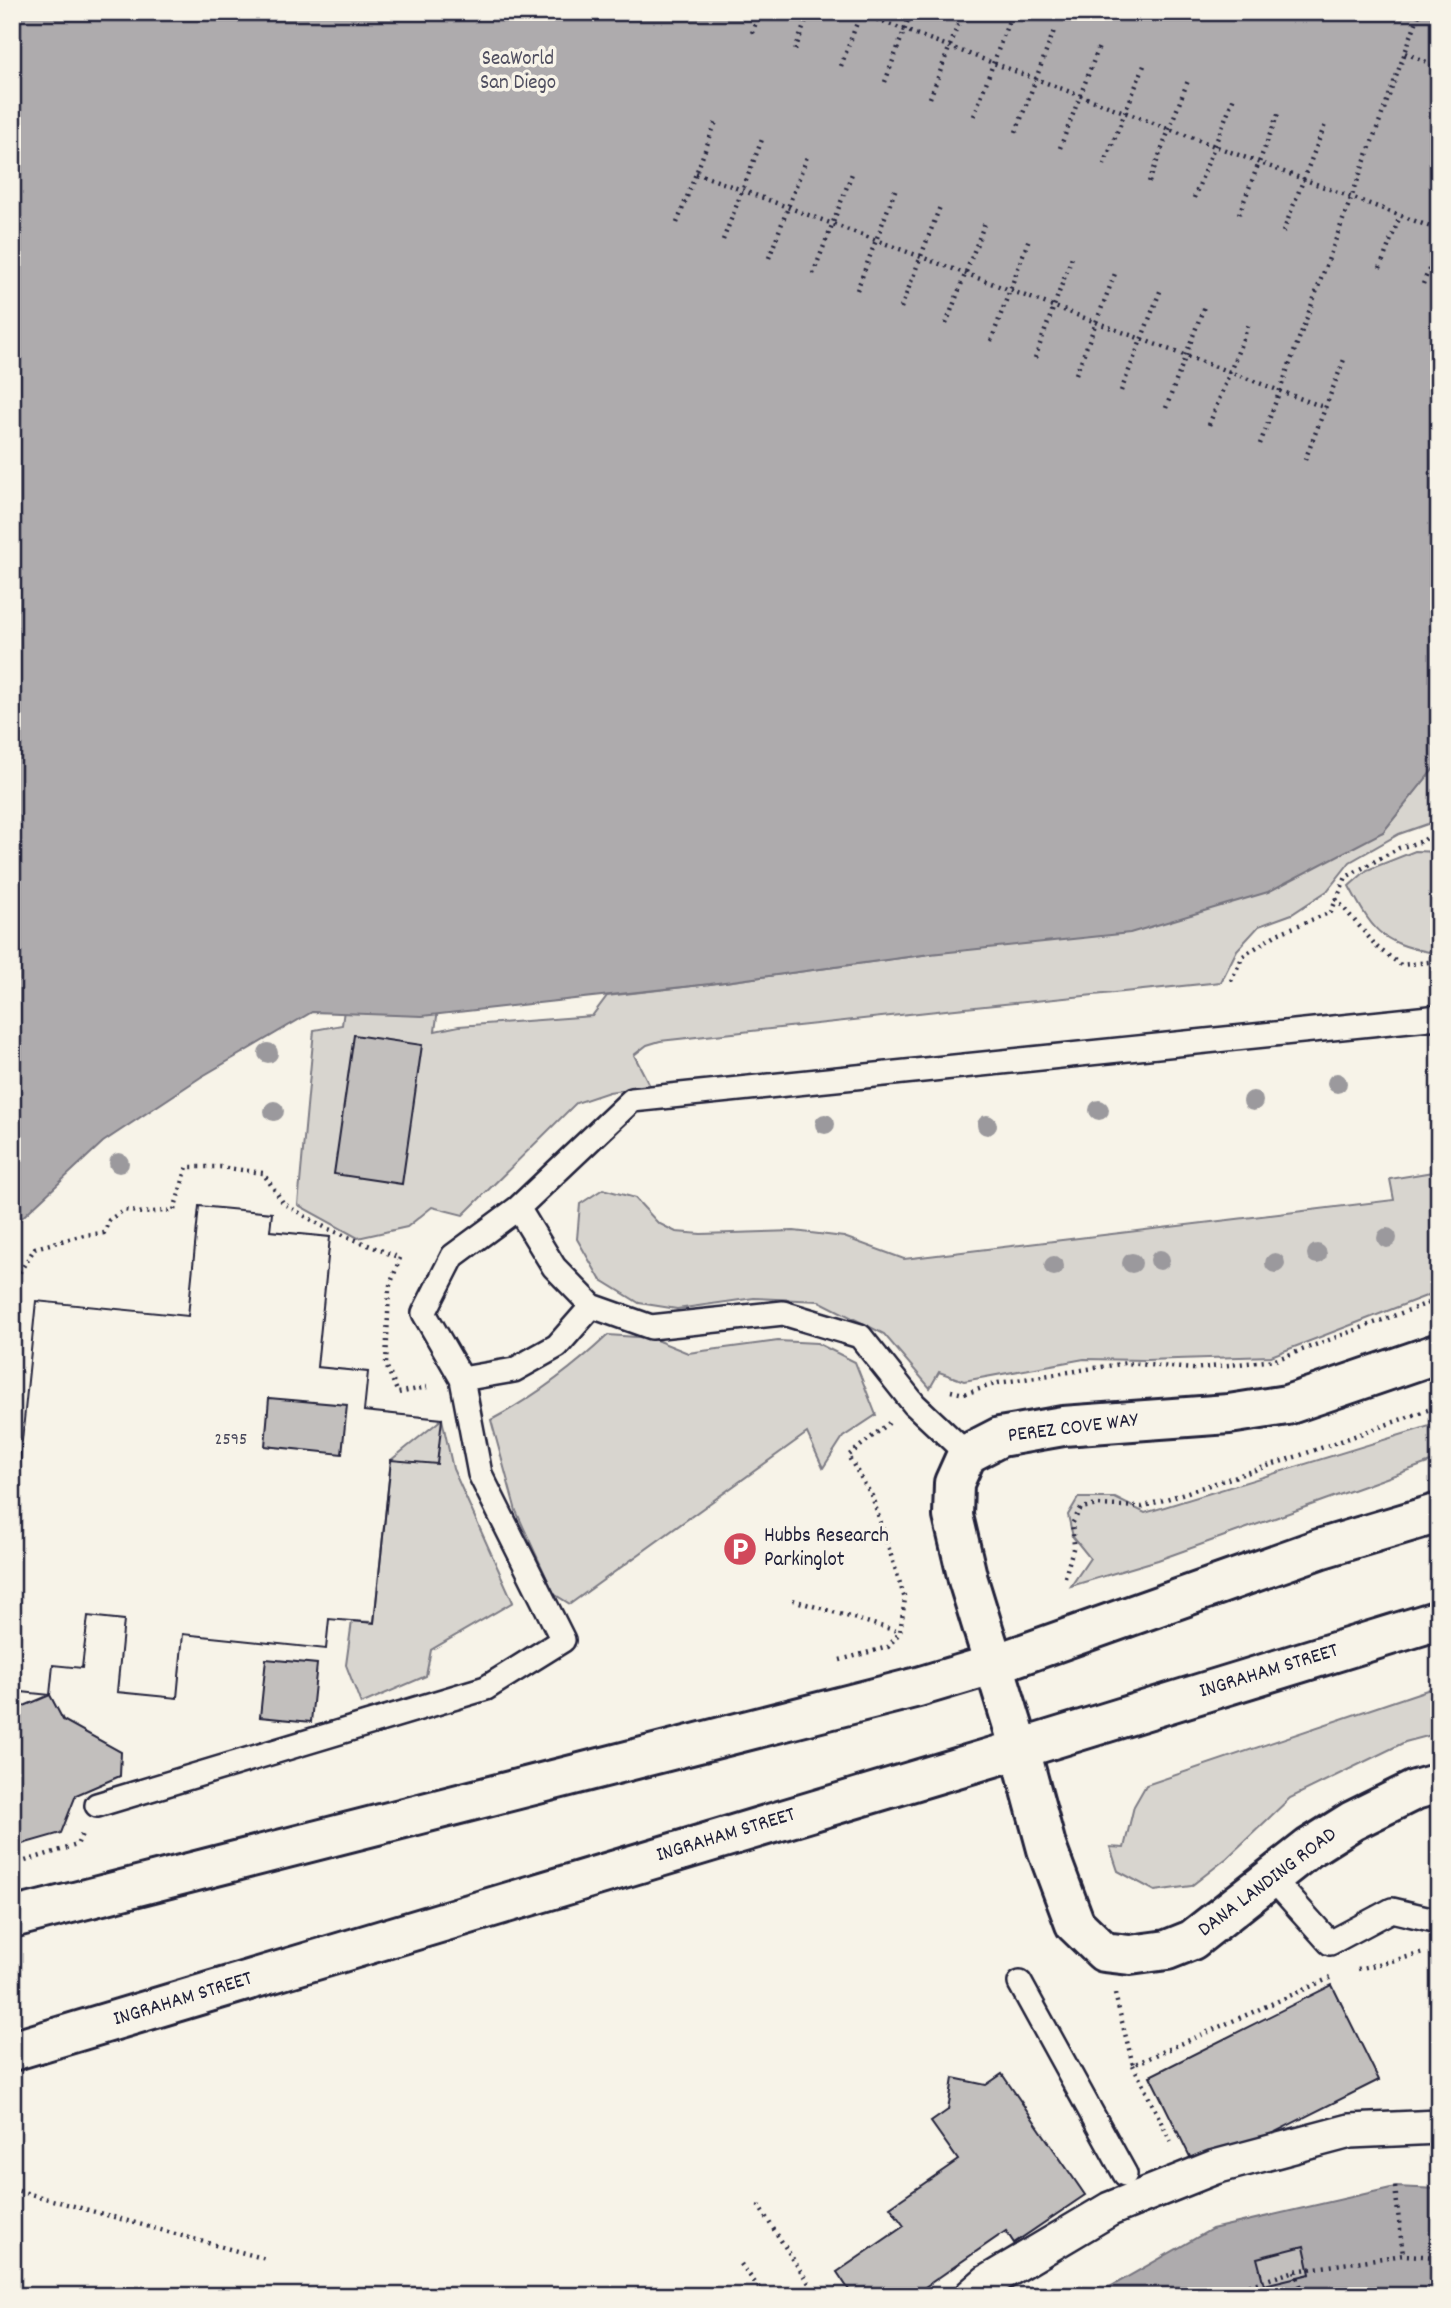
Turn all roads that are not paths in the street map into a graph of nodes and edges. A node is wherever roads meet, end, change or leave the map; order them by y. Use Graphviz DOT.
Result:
graph roads {
  1 [pos="1439,1017"];
  2 [pos="518,1209"];
  3 [pos="592,1306"];
  4 [pos="1439,1353"];
  5 [pos="462,1379"];
  6 [pos="967,1454"];
  7 [pos="1439,1513"];
  8 [pos="1439,1620"];
  9 [pos="995,1664"];
  10 [pos="1020,1749"];
  11 [pos="1439,1783"];
  12 [pos="97,1805"];
  13 [pos="1271,1877"];
  14 [pos="12,1918"];
  15 [pos="1439,1921"];
  16 [pos="1020,1983"];
  17 [pos="12,2051"];
  18 [pos="1439,2127"];
  19 [pos="1125,2174"];
  20 [pos="971,2296"];
  1 -- 2 [label="lane"];
  2 -- 3 [label="lane"];
  2 -- 5 [label="lane"];
  3 -- 5 [label="lane"];
  3 -- 6 [label="lane"];
  4 -- 6 [label="main road, PEREZ COVE WAY"];
  5 -- 12 [label="lane"];
  6 -- 9 [label="main road"];
  7 -- 9 [label="main road"];
  8 -- 10 [label="main road, INGRAHAM STREET"];
  9 -- 10 [label="main road"];
  9 -- 14 [label="main road"];
  10 -- 13 [label="main road, DANA LANDING ROAD"];
  10 -- 17 [label="main road, INGRAHAM STREET"];
  11 -- 13 [label="main road, DANA LANDING ROAD"];
  13 -- 15 [label="lane"];
  16 -- 19 [label="lane"];
  18 -- 20 [label="street"];
}
